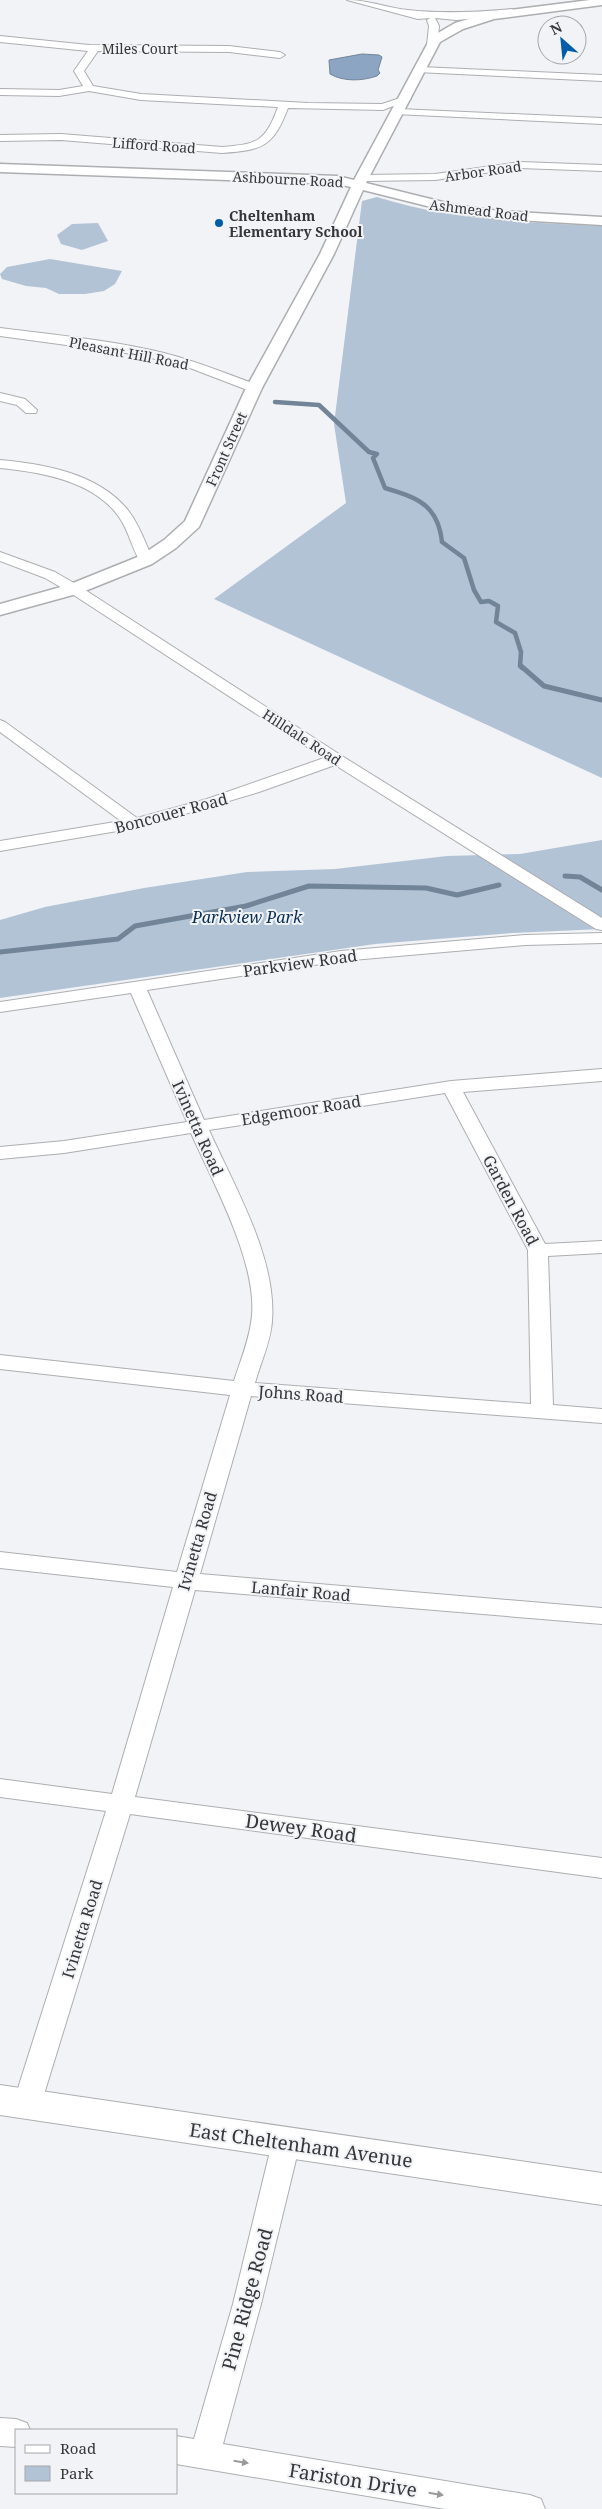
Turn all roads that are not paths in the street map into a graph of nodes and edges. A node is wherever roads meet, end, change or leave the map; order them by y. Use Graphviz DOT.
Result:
graph roads {
  1 [pos="352,0"];
  2 [pos="597,1"];
  3 [pos="522,11"];
  4 [pos="405,13"];
  5 [pos="432,20"];
  6 [pos="459,26"];
  7 [pos="0,39"];
  8 [pos="432,45"];
  9 [pos="95,48"];
  10 [pos="280,55"];
  11 [pos="420,70"];
  12 [pos="602,78"];
  13 [pos="89,88"];
  14 [pos="0,92"];
  15 [pos="406,99"];
  16 [pos="284,105"];
  17 [pos="308,106"];
  18 [pos="396,116"];
  19 [pos="602,121"];
  20 [pos="0,138"];
  21 [pos="0,168"];
  22 [pos="602,168"];
  23 [pos="362,181"];
  24 [pos="602,220"];
  25 [pos="0,332"];
  26 [pos="254,388"];
  27 [pos="0,397"];
  28 [pos="31,410"];
  29 [pos="0,464"];
  30 [pos="0,556"];
  31 [pos="146,560"];
  32 [pos="74,589"];
  33 [pos="0,610"];
  34 [pos="0,725"];
  35 [pos="336,760"];
  36 [pos="135,824"];
  37 [pos="0,846"];
  38 [pos="602,924"];
  39 [pos="602,938"];
  40 [pos="137,987"];
  41 [pos="0,1007"];
  42 [pos="602,1075"];
  43 [pos="451,1087"];
  44 [pos="197,1127"];
  45 [pos="0,1153"];
  46 [pos="602,1247"];
  47 [pos="538,1250"];
  48 [pos="0,1362"];
  49 [pos="241,1389"];
  50 [pos="542,1411"];
  51 [pos="602,1416"];
  52 [pos="0,1560"];
  53 [pos="185,1581"];
  54 [pos="602,1616"];
  55 [pos="0,1788"];
  56 [pos="122,1804"];
  57 [pos="602,1868"];
  58 [pos="14,2102"];
  59 [pos="286,2143"];
  60 [pos="602,2189"];
  61 [pos="0,2432"];
  62 [pos="15,2433"];
  63 [pos="190,2452"];
  64 [pos="530,2509"];
  1 -- 4 [label="street"];
  2 -- 3 [label="street, Ashbourne Road"];
  3 -- 4 [label="street"];
  3 -- 6 [label="street, Ashbourne Road"];
  4 -- 5 [label="street"];
  5 -- 6 [label="street"];
  5 -- 8 [label="street"];
  6 -- 8 [label="street, Ashbourne Road"];
  7 -- 9 [label="street, Miles Court"];
  8 -- 11 [label="street, Ashbourne Road"];
  9 -- 10 [label="street, Miles Court"];
  9 -- 13 [label="street"];
  11 -- 12 [label="street"];
  11 -- 15 [label="street, Ashbourne Road"];
  13 -- 14 [label="street"];
  13 -- 16 [label="street"];
  15 -- 17 [label="street"];
  15 -- 18 [label="street, Ashbourne Road"];
  16 -- 17 [label="street"];
  16 -- 20 [label="street, Lifford Road"];
  17 -- 18 [label="street"];
  18 -- 19 [label="street"];
  18 -- 23 [label="street, Ashbourne Road"];
  21 -- 23 [label="street, Ashbourne Road"];
  22 -- 23 [label="street, Arbor Road"];
  23 -- 24 [label="street, Ashmead Road"];
  23 -- 26 [label="street, Front Street"];
  25 -- 26 [label="street, Pleasant Hill Road"];
  26 -- 31 [label="street, Front Street"];
  27 -- 28 [label="street"];
  29 -- 31 [label="street"];
  30 -- 32 [label="street, Hilldale Road"];
  31 -- 32 [label="street, Front Street"];
  32 -- 33 [label="street, Front Street"];
  32 -- 35 [label="street, Hilldale Road"];
  34 -- 36 [label="street"];
  35 -- 36 [label="street, Boncouer Road"];
  35 -- 38 [label="street, Hilldale Road"];
  36 -- 37 [label="street, Boncouer Road"];
  39 -- 40 [label="street, Parkview Road"];
  40 -- 41 [label="street, Parkview Road"];
  40 -- 44 [label="street, Ivinetta Road"];
  42 -- 43 [label="street, Edgemoor Road"];
  43 -- 44 [label="street, Edgemoor Road"];
  43 -- 47 [label="street, Garden Road"];
  44 -- 45 [label="street, Edgemoor Road"];
  44 -- 49 [label="street, Ivinetta Road"];
  46 -- 47 [label="street"];
  47 -- 50 [label="street, Garden Road"];
  48 -- 49 [label="street, Johns Road"];
  49 -- 50 [label="street, Johns Road"];
  49 -- 53 [label="street, Ivinetta Road"];
  50 -- 51 [label="street, Johns Road"];
  52 -- 53 [label="street, Lanfair Road"];
  53 -- 54 [label="street, Lanfair Road"];
  53 -- 56 [label="street, Ivinetta Road"];
  55 -- 56 [label="street, Dewey Road"];
  56 -- 57 [label="street, Dewey Road"];
  56 -- 58 [label="street, Ivinetta Road"];
  58 -- 59 [label="highway, East Cheltenham Avenue"];
  59 -- 60 [label="highway, East Cheltenham Avenue"];
  59 -- 63 [label="street, Pine Ridge Road"];
  61 -- 62 [label="street"];
  63 -- 64 [label="street, Fariston Drive, one-way"];
}
